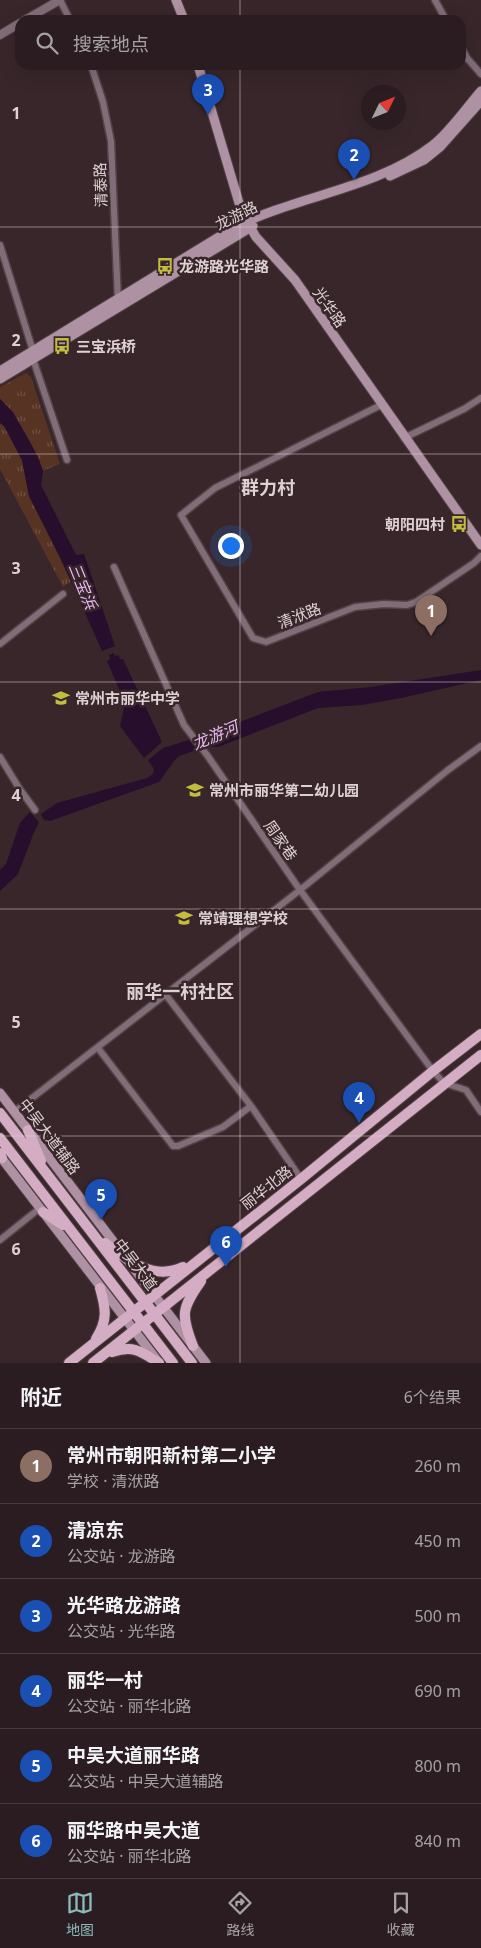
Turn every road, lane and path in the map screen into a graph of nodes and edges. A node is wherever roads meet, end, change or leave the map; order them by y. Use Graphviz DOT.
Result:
graph roads {
  1 [pos="60,0"];
  2 [pos="176,0"];
  3 [pos="436,0"];
  4 [pos="34,15"];
  5 [pos="68,15"];
  6 [pos="182,15"];
  7 [pos="444,15"];
  8 [pos="15,26"];
  9 [pos="0,35"];
  10 [pos="466,56"];
  11 [pos="93,70"];
  12 [pos="199,70"];
  13 [pos="481,74"];
  14 [pos="481,91"];
  15 [pos="481,101"];
  16 [pos="248,225"];
  17 [pos="0,245"];
  18 [pos="119,303"];
  19 [pos="33,355"];
  20 [pos="0,371"];
  21 [pos="0,379"];
  22 [pos="481,398"];
  23 [pos="381,405"];
  24 [pos="404,438"];
  25 [pos="67,460"];
  26 [pos="481,545"];
  27 [pos="481,556"];
  28 [pos="114,567"];
  29 [pos="63,594"];
  30 [pos="1,642"];
  31 [pos="481,746"];
  32 [pos="0,757"];
  33 [pos="35,810"];
  34 [pos="300,890"];
  35 [pos="166,995"];
  36 [pos="481,1034"];
  37 [pos="98,1048"];
  38 [pos="481,1055"];
  39 [pos="433,1071"];
  40 [pos="444,1083"];
  41 [pos="0,1093"];
  42 [pos="251,1106"];
  43 [pos="14,1112"];
  44 [pos="481,1112"];
  45 [pos="0,1113"];
  46 [pos="0,1123"];
  47 [pos="28,1130"];
  48 [pos="0,1138"];
  49 [pos="1,1156"];
  50 [pos="37,1161"];
  51 [pos="47,1174"];
  52 [pos="301,1179"];
  53 [pos="41,1210"];
  54 [pos="70,1230"];
  55 [pos="93,1234"];
  56 [pos="0,1240"];
  57 [pos="126,1258"];
  58 [pos="198,1260"];
  59 [pos="116,1263"];
  60 [pos="210,1270"];
  61 [pos="102,1271"];
  62 [pos="100,1288"];
  63 [pos="154,1295"];
  64 [pos="146,1302"];
  65 [pos="163,1307"];
  66 [pos="133,1312"];
  67 [pos="155,1314"];
  68 [pos="124,1319"];
  69 [pos="142,1324"];
  70 [pos="134,1331"];
  71 [pos="92,1345"];
  72 [pos="193,1346"];
  73 [pos="184,1354"];
  74 [pos="104,1355"];
  75 [pos="69,1363"];
  76 [pos="94,1363"];
  77 [pos="159,1363"];
  78 [pos="172,1363"];
  79 [pos="192,1363"];
  80 [pos="206,1363"];
  1 -- 4 [label="street"];
  1 -- 5 [label="street"];
  2 -- 6 [label="main road"];
  3 -- 7 [label="street"];
  8 -- 9 [label="street"];
  10 -- 13 [label="street"];
  11 -- 18 [label="street, 清泰路"];
  12 -- 16 [label="main road, 光华路"];
  14 -- 16 [label="main road, 龙游路"];
  15 -- 16 [label="main road, 龙游路"];
  16 -- 18 [label="main road, 龙游路"];
  16 -- 23 [label="main road, 光华路"];
  17 -- 19 [label="street"];
  18 -- 19 [label="main road, 龙游路"];
  19 -- 20 [label="main road, 龙游路"];
  19 -- 21 [label="main road, 龙游路"];
  19 -- 25 [label="street"];
  22 -- 24 [label="street"];
  23 -- 24 [label="main road, 光华路"];
  23 -- 27 [label="street, 清洑路"];
  24 -- 26 [label="main road, 光华路"];
  28 -- 34 [label="street, 周家巷"];
  29 -- 30 [label="street"];
  31 -- 34 [label="street"];
  32 -- 33 [label="street"];
  34 -- 35 [label="street"];
  34 -- 39 [label="street, 周家巷"];
  35 -- 37 [label="street"];
  35 -- 42 [label="street"];
  36 -- 39 [label="main road, 丽华北路"];
  37 -- 42 [label="street"];
  37 -- 43 [label="street"];
  38 -- 40 [label="main road, 丽华北路"];
  39 -- 40 [label="street, 周家巷"];
  39 -- 52 [label="main road, 丽华北路"];
  40 -- 44 [label="street"];
  40 -- 60 [label="main road, 丽华北路"];
  41 -- 43 [label="main road, 中吴大道辅路"];
  42 -- 52 [label="street"];
  43 -- 47 [label="main road, 中吴大道辅路"];
  45 -- 50 [label="main road, 中吴大道"];
  46 -- 50 [label="main road"];
  47 -- 51 [label="main road"];
  47 -- 57 [label="main road, 中吴大道辅路"];
  48 -- 54 [label="main road, 中吴大道"];
  49 -- 53 [label="main road"];
  50 -- 51 [label="main road, 中吴大道"];
  51 -- 55 [label="main road, 中吴大道"];
  52 -- 58 [label="main road, 丽华北路"];
  53 -- 54 [label="main road"];
  53 -- 56 [label="street"];
  53 -- 62 [label="main road"];
  54 -- 61 [label="main road, 中吴大道"];
  55 -- 57 [label="main road"];
  55 -- 59 [label="main road, 中吴大道"];
  57 -- 58 [label="main road"];
  57 -- 63 [label="main road, 中吴大道辅路"];
  58 -- 63 [label="main road, 丽华北路"];
  59 -- 61 [label="main road"];
  59 -- 64 [label="main road, 中吴大道"];
  60 -- 65 [label="main road, 丽华北路"];
  60 -- 72 [label="main road"];
  61 -- 66 [label="main road, 中吴大道"];
  62 -- 68 [label="main road"];
  62 -- 71 [label="main road"];
  63 -- 64 [label="main road, 丽华北路"];
  63 -- 65 [label="main road, 中吴大道辅路"];
  64 -- 66 [label="main road, 丽华北路"];
  64 -- 67 [label="main road, 中吴大道"];
  65 -- 67 [label="main road, 丽华北路"];
  65 -- 72 [label="main road, 中吴大道辅路"];
  66 -- 68 [label="main road, 丽华北路"];
  66 -- 69 [label="main road, 中吴大道"];
  67 -- 69 [label="main road, 丽华北路"];
  67 -- 73 [label="main road, 中吴大道"];
  68 -- 70 [label="main road"];
  68 -- 71 [label="main road, 丽华北路"];
  69 -- 70 [label="main road, 丽华北路"];
  69 -- 78 [label="main road, 中吴大道"];
  70 -- 74 [label="main road, 丽华北路"];
  70 -- 77 [label="main road"];
  71 -- 75 [label="main road, 丽华北路"];
  72 -- 80 [label="main road, 中吴大道辅路"];
  73 -- 78 [label="main road"];
  73 -- 79 [label="main road, 中吴大道"];
  74 -- 76 [label="main road, 丽华北路"];
  74 -- 77 [label="main road"];
}
